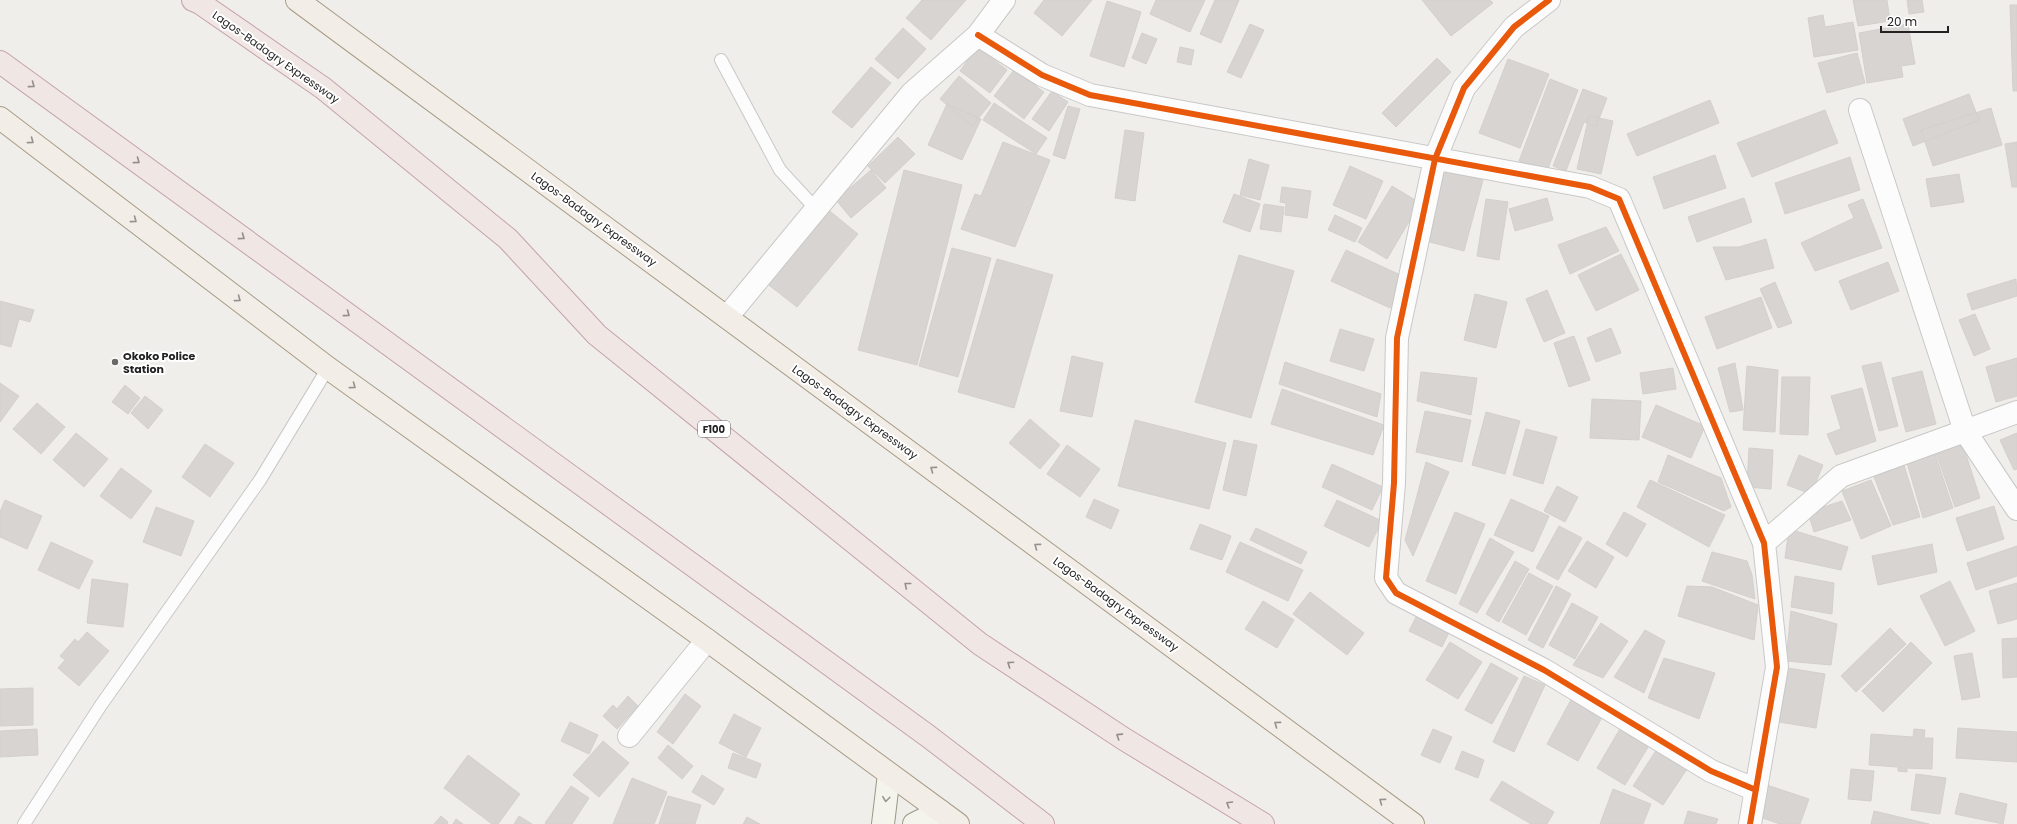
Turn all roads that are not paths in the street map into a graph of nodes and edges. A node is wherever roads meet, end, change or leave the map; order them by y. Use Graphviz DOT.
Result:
graph roads {
  1 [pos="192,0"];
  2 [pos="297,0"];
  3 [pos="1004,0"];
  4 [pos="1549,0"];
  5 [pos="978,35"];
  6 [pos="721,60"];
  7 [pos="0,62"];
  8 [pos="1860,110"];
  9 [pos="0,118"];
  10 [pos="1435,159"];
  11 [pos="817,210"];
  12 [pos="727,317"];
  13 [pos="328,368"];
  14 [pos="2017,412"];
  15 [pos="1965,432"];
  16 [pos="2017,509"];
  17 [pos="1764,543"];
  18 [pos="707,640"];
  19 [pos="629,736"];
  20 [pos="889,774"];
  21 [pos="1756,790"];
  22 [pos="940,811"];
  23 [pos="24,824"];
  24 [pos="883,824"];
  25 [pos="914,824"];
  26 [pos="958,824"];
  27 [pos="1043,824"];
  28 [pos="1263,824"];
  29 [pos="1413,824"];
  30 [pos="1750,824"];
  28 -- 1 [label="highway, Lagos-Badagry Expressway / F100, one-way"];
  2 -- 12 [label="main road, Lagos-Badagry Expressway"];
  3 -- 5 [label="street"];
  4 -- 10 [label="street"];
  5 -- 10 [label="street"];
  5 -- 11 [label="street"];
  6 -- 11 [label="lane"];
  7 -- 27 [label="highway, one-way"];
  8 -- 15 [label="street"];
  9 -- 13 [label="main road, one-way"];
  10 -- 17 [label="street"];
  10 -- 21 [label="street"];
  11 -- 12 [label="street"];
  29 -- 12 [label="main road, Lagos-Badagry Expressway, one-way"];
  13 -- 18 [label="main road, one-way"];
  13 -- 23 [label="lane"];
  14 -- 15 [label="street"];
  15 -- 16 [label="street"];
  15 -- 17 [label="street"];
  17 -- 21 [label="street"];
  18 -- 19 [label="street"];
  18 -- 20 [label="main road"];
  20 -- 22 [label="main road"];
  20 -- 24 [label="main road, one-way"];
  21 -- 30 [label="street"];
  22 -- 25 [label="main road"];
  22 -- 26 [label="main road"];
}
